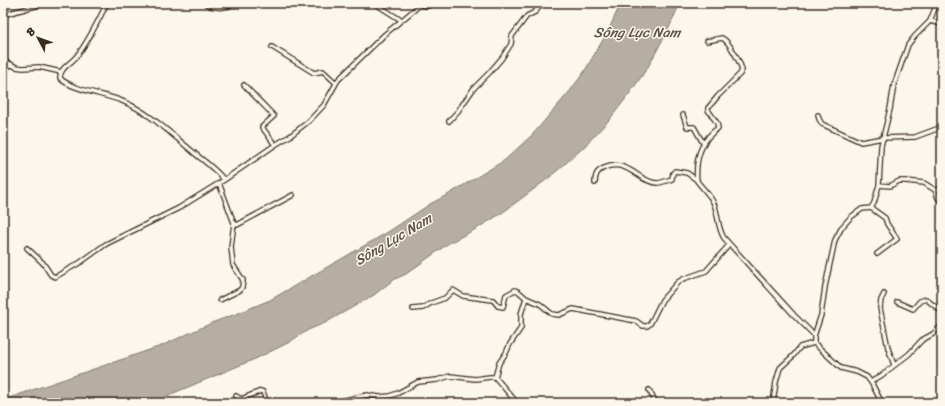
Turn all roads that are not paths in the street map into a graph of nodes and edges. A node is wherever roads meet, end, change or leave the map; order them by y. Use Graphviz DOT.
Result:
graph roads {
  1 [pos="46,3"];
  2 [pos="107,3"];
  3 [pos="204,3"];
  4 [pos="236,3"];
  5 [pos="374,3"];
  6 [pos="432,3"];
  7 [pos="543,3"];
  8 [pos="937,3"];
  9 [pos="3,15"];
  10 [pos="400,20"];
  11 [pos="930,21"];
  12 [pos="942,24"];
  13 [pos="707,41"];
  14 [pos="272,47"];
  15 [pos="3,60"];
  16 [pos="11,65"];
  17 [pos="3,69"];
  18 [pos="61,72"];
  19 [pos="336,83"];
  20 [pos="244,86"];
  21 [pos="683,115"];
  22 [pos="818,115"];
  23 [pos="448,121"];
  24 [pos="942,127"];
  25 [pos="882,138"];
  26 [pos="703,144"];
  27 [pos="275,145"];
  28 [pos="224,180"];
  29 [pos="697,180"];
  30 [pos="219,183"];
  31 [pos="595,183"];
  32 [pos="879,185"];
  33 [pos="942,189"];
  34 [pos="936,190"];
  35 [pos="293,195"];
  36 [pos="942,203"];
  37 [pos="871,208"];
  38 [pos="234,223"];
  39 [pos="730,245"];
  40 [pos="27,248"];
  41 [pos="877,254"];
  42 [pos="884,294"];
  43 [pos="526,298"];
  44 [pos="220,300"];
  45 [pos="897,302"];
  46 [pos="413,309"];
  47 [pos="942,312"];
  48 [pos="942,325"];
  49 [pos="814,335"];
  50 [pos="814,343"];
  51 [pos="894,365"];
  52 [pos="495,377"];
  53 [pos="871,382"];
  54 [pos="649,390"];
  55 [pos="236,396"];
  56 [pos="267,403"];
  57 [pos="332,403"];
  58 [pos="517,403"];
  59 [pos="656,403"];
  60 [pos="773,403"];
  61 [pos="882,403"];
  1 -- 9 [label="street"];
  2 -- 18 [label="street"];
  3 -- 4 [label="street"];
  5 -- 10 [label="street"];
  6 -- 10 [label="street"];
  7 -- 23 [label="street"];
  8 -- 11 [label="street"];
  10 -- 19 [label="street"];
  11 -- 12 [label="street"];
  11 -- 25 [label="street"];
  13 -- 26 [label="street"];
  14 -- 19 [label="street"];
  15 -- 16 [label="street"];
  16 -- 17 [label="street"];
  16 -- 18 [label="street"];
  18 -- 28 [label="street"];
  19 -- 27 [label="street"];
  20 -- 27 [label="street"];
  21 -- 26 [label="street"];
  22 -- 25 [label="street"];
  24 -- 25 [label="street"];
  25 -- 32 [label="street"];
  26 -- 29 [label="street"];
  27 -- 28 [label="street"];
  28 -- 30 [label="street"];
  29 -- 31 [label="street"];
  29 -- 39 [label="street"];
  30 -- 38 [label="street"];
  30 -- 40 [label="street"];
  32 -- 34 [label="street"];
  32 -- 37 [label="street"];
  33 -- 34 [label="street"];
  34 -- 36 [label="street"];
  35 -- 38 [label="street"];
  37 -- 41 [label="street"];
  37 -- 49 [label="street"];
  38 -- 44 [label="street"];
  39 -- 43 [label="street"];
  39 -- 49 [label="street"];
  42 -- 51 [label="street"];
  43 -- 46 [label="street"];
  43 -- 52 [label="street"];
  45 -- 47 [label="street"];
  48 -- 51 [label="street"];
  49 -- 50 [label="street"];
  50 -- 53 [label="street"];
  50 -- 60 [label="street"];
  51 -- 53 [label="street"];
  52 -- 57 [label="street"];
  52 -- 58 [label="street"];
  53 -- 61 [label="street"];
  54 -- 59 [label="street"];
  55 -- 56 [label="street"];
}
